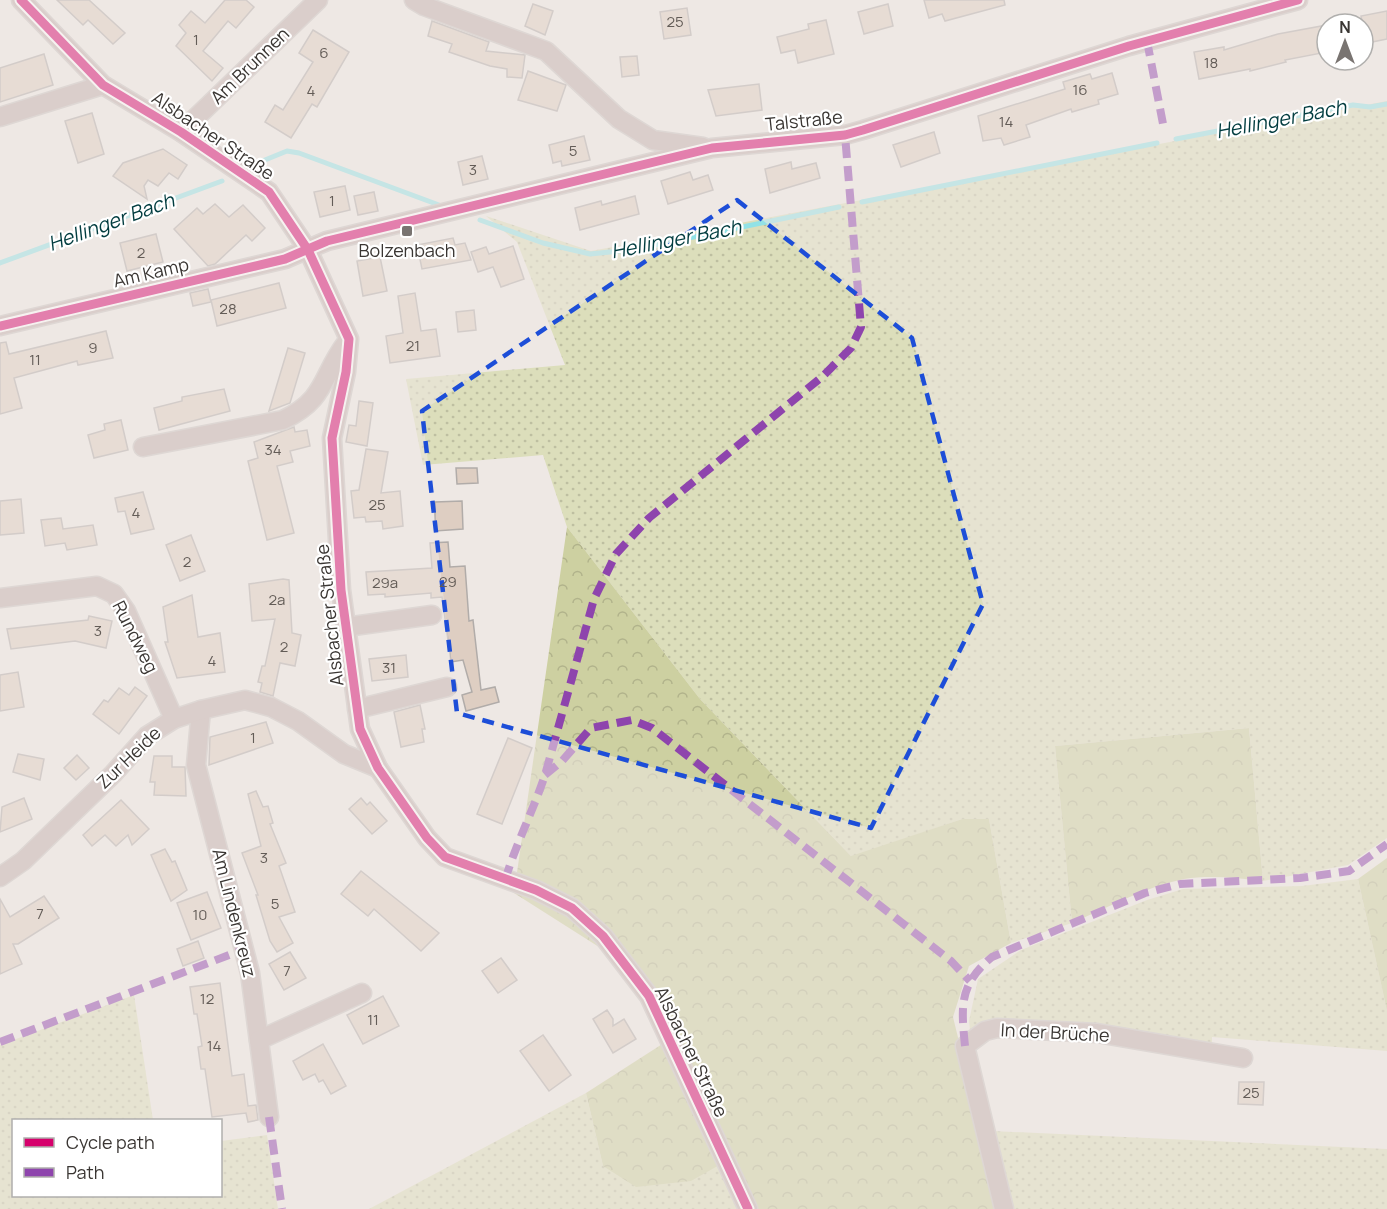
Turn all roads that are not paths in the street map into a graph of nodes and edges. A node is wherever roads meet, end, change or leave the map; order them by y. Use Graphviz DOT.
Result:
graph roads {
  1 [pos="21,0"];
  2 [pos="318,0"];
  3 [pos="414,0"];
  4 [pos="1288,1"];
  5 [pos="103,85"];
  6 [pos="0,117"];
  7 [pos="181,132"];
  8 [pos="712,148"];
  9 [pos="308,250"];
  10 [pos="0,326"];
  11 [pos="349,339"];
  12 [pos="143,447"];
  13 [pos="0,598"];
  14 [pos="432,615"];
  15 [pos="346,627"];
  16 [pos="447,687"];
  17 [pos="357,708"];
  18 [pos="201,710"];
  19 [pos="174,719"];
  20 [pos="378,768"];
  21 [pos="0,877"];
  22 [pos="362,993"];
  23 [pos="259,1040"];
  24 [pos="1243,1058"];
  25 [pos="269,1117"];
  26 [pos="748,1209"];
  27 [pos="1004,1209"];
  1 -- 5 [label="street, Alsbacher Straße"];
  2 -- 7 [label="street, Am Brunnen"];
  3 -- 8 [label="street"];
  4 -- 8 [label="street, Talstraße"];
  5 -- 6 [label="street"];
  5 -- 7 [label="street, Alsbacher Straße"];
  7 -- 9 [label="street, Alsbacher Straße"];
  8 -- 9 [label="street, Talstraße"];
  9 -- 10 [label="street, Am Kamp"];
  9 -- 11 [label="street, Alsbacher Straße"];
  11 -- 12 [label="street"];
  11 -- 15 [label="street, Alsbacher Straße"];
  13 -- 19 [label="street, Rundweg"];
  14 -- 15 [label="street"];
  15 -- 17 [label="street, Alsbacher Straße"];
  16 -- 17 [label="street"];
  17 -- 20 [label="street, Alsbacher Straße"];
  18 -- 19 [label="street, Zur Heide"];
  18 -- 20 [label="street, Zur Heide"];
  18 -- 23 [label="street, Am Lindenkreuz"];
  19 -- 21 [label="street, Zur Heide"];
  20 -- 26 [label="street, Alsbacher Straße"];
  22 -- 23 [label="street"];
  23 -- 25 [label="street, Am Lindenkreuz"];
  24 -- 27 [label="street, In der Brüche"];
}
